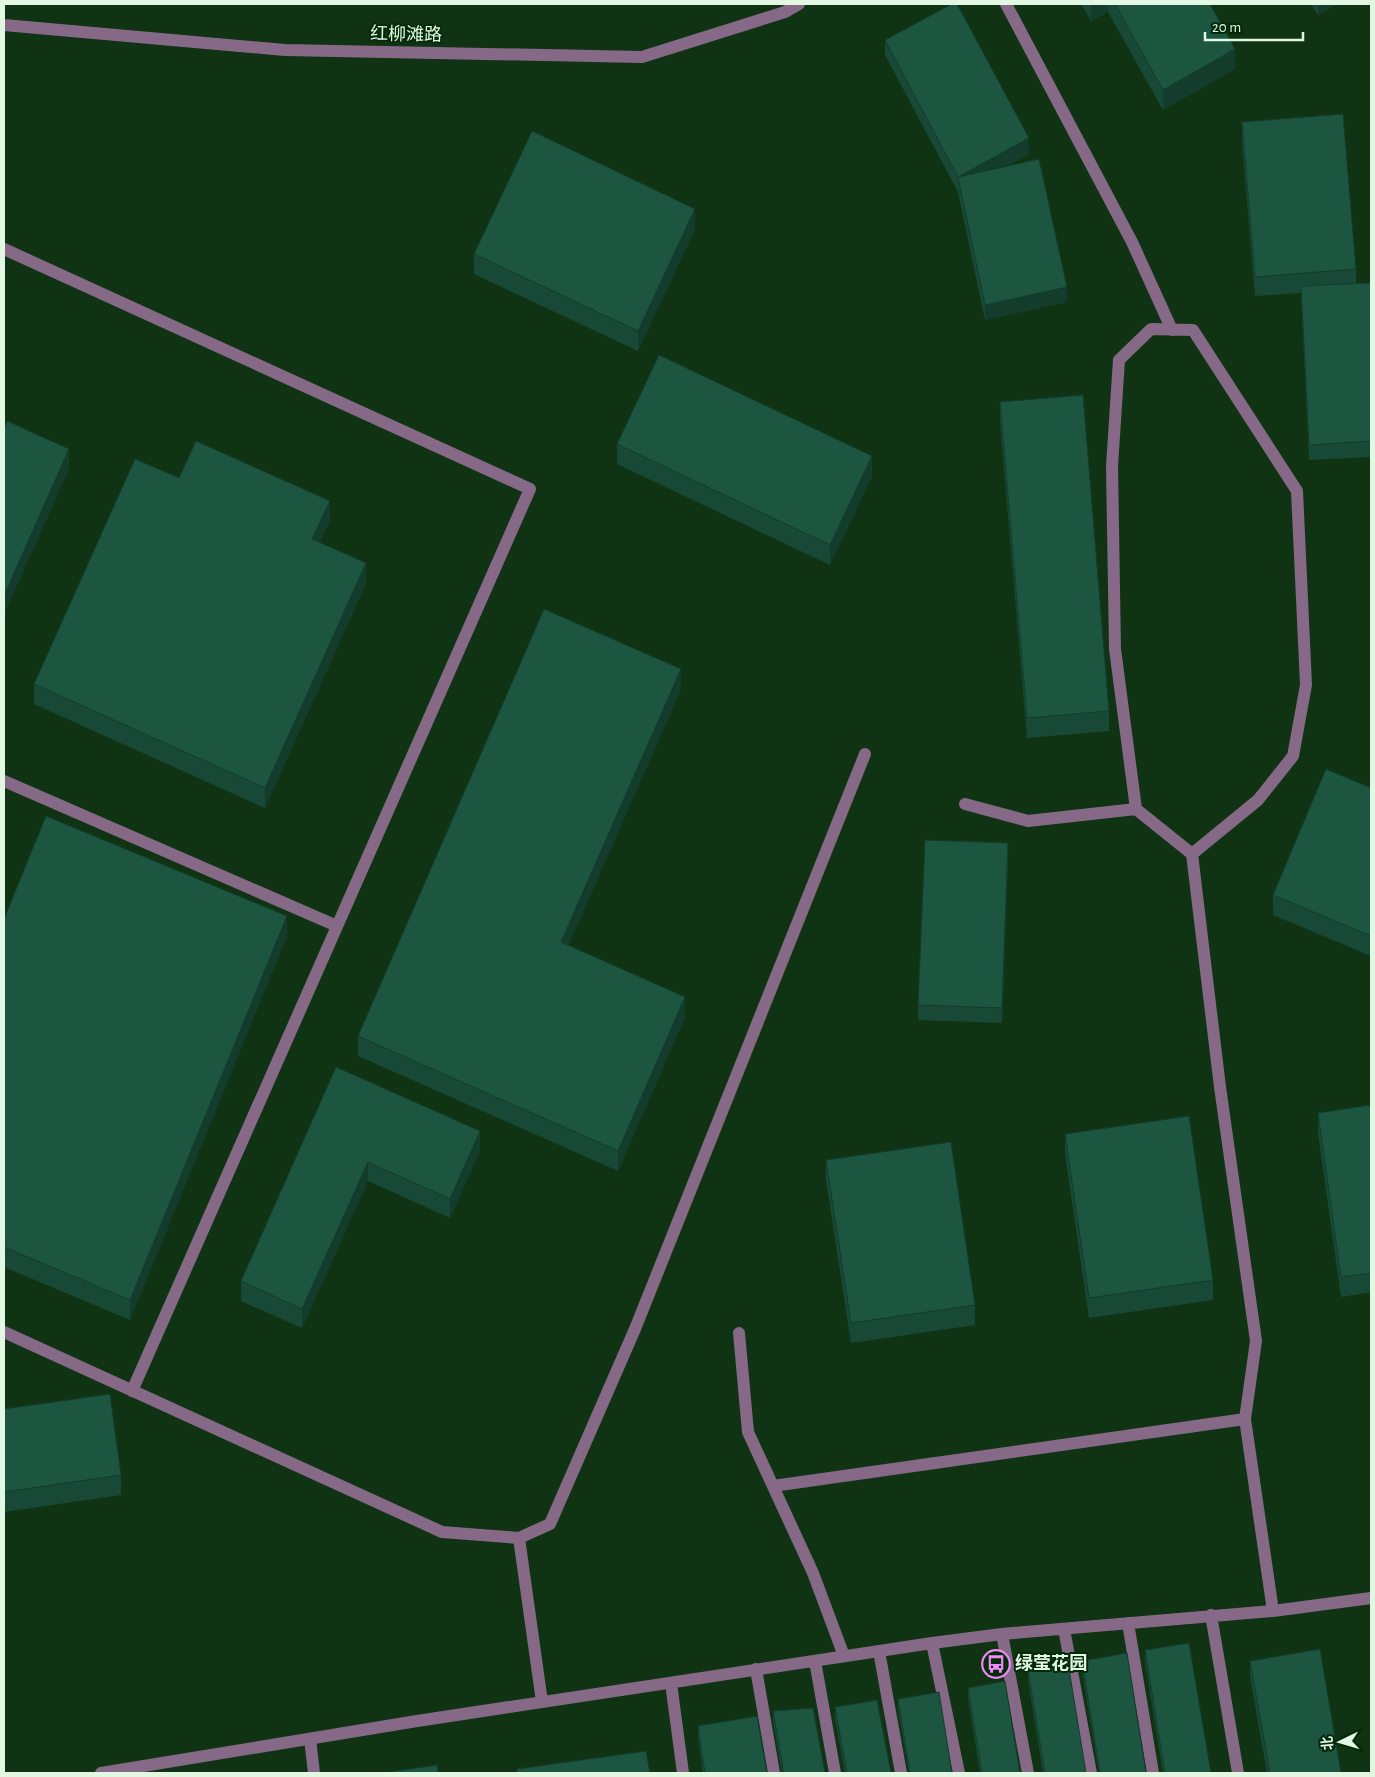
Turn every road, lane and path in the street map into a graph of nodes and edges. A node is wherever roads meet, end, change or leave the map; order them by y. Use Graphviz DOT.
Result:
graph roads {
  1 [pos="799,4"];
  2 [pos="1006,4"];
  3 [pos="4,25"];
  4 [pos="4,249"];
  5 [pos="1172,330"];
  6 [pos="866,754"];
  7 [pos="4,781"];
  8 [pos="966,804"];
  9 [pos="1136,809"];
  10 [pos="1192,854"];
  11 [pos="337,926"];
  12 [pos="4,1332"];
  13 [pos="739,1333"];
  14 [pos="132,1391"];
  15 [pos="1244,1419"];
  16 [pos="773,1486"];
  17 [pos="519,1538"];
  18 [pos="1371,1598"];
  19 [pos="1273,1610"];
  20 [pos="1211,1615"];
  21 [pos="1128,1623"];
  22 [pos="1064,1629"];
  23 [pos="1002,1634"];
  24 [pos="932,1643"];
  25 [pos="879,1651"];
  26 [pos="844,1656"];
  27 [pos="815,1661"];
  28 [pos="756,1670"];
  29 [pos="671,1683"];
  30 [pos="542,1702"];
  31 [pos="310,1739"];
  32 [pos="102,1773"];
  33 [pos="314,1773"];
  34 [pos="683,1773"];
  35 [pos="774,1773"];
  36 [pos="835,1773"];
  37 [pos="901,1773"];
  38 [pos="959,1773"];
  39 [pos="1028,1773"];
  40 [pos="1091,1773"];
  41 [pos="1153,1773"];
  42 [pos="1238,1773"];
  1 -- 3 [label="street, 红柳滩路"];
  2 -- 5 [label="street"];
  4 -- 11 [label="street"];
  5 -- 9 [label="street"];
  5 -- 10 [label="street"];
  6 -- 17 [label="street"];
  7 -- 11 [label="street"];
  8 -- 9 [label="street"];
  9 -- 10 [label="street"];
  10 -- 15 [label="street"];
  11 -- 14 [label="street"];
  12 -- 14 [label="street"];
  13 -- 16 [label="street"];
  14 -- 17 [label="street"];
  15 -- 16 [label="street"];
  15 -- 19 [label="street"];
  16 -- 26 [label="street"];
  17 -- 30 [label="street"];
  18 -- 19 [label="street"];
  19 -- 20 [label="street"];
  20 -- 21 [label="street"];
  20 -- 42 [label="street"];
  21 -- 22 [label="street"];
  21 -- 41 [label="street"];
  22 -- 23 [label="street"];
  22 -- 40 [label="street"];
  23 -- 24 [label="street"];
  23 -- 39 [label="street"];
  24 -- 25 [label="street"];
  24 -- 38 [label="street"];
  25 -- 26 [label="street"];
  25 -- 37 [label="street"];
  26 -- 27 [label="street"];
  27 -- 28 [label="street"];
  27 -- 36 [label="street"];
  28 -- 29 [label="street"];
  28 -- 35 [label="street"];
  29 -- 30 [label="street"];
  29 -- 34 [label="street"];
  30 -- 31 [label="street"];
  31 -- 32 [label="street"];
  31 -- 33 [label="street"];
}
